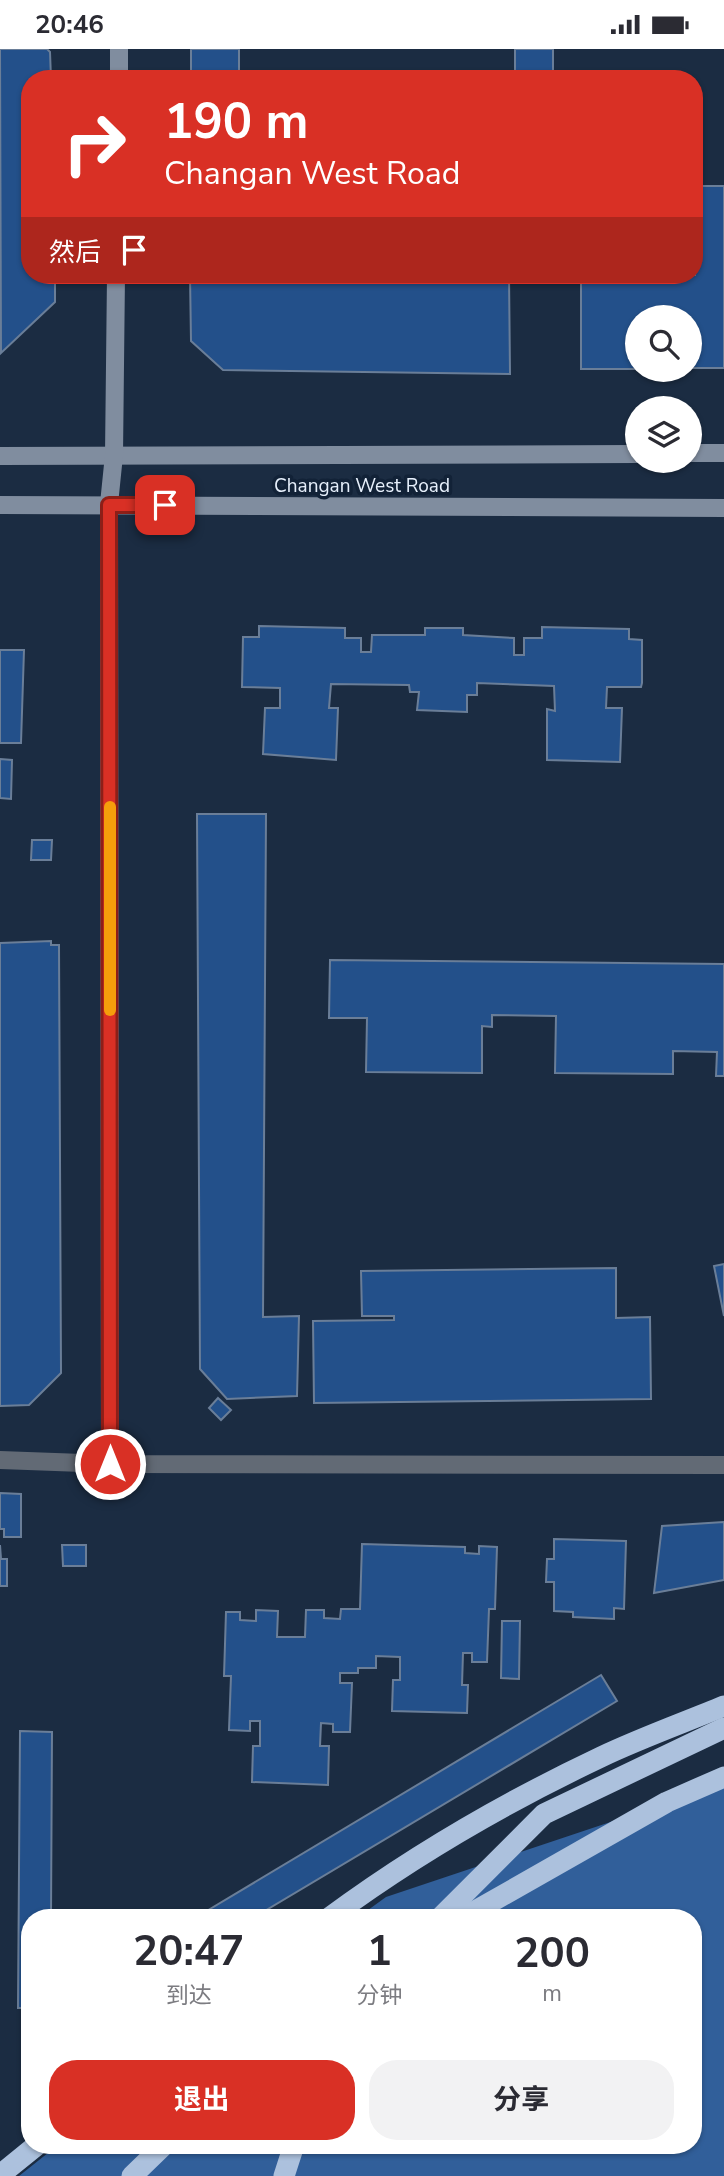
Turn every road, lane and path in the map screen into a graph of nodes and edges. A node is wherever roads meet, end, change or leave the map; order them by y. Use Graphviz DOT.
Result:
graph roads {
  1 [pos="119,49"];
  2 [pos="119,70"];
  3 [pos="116,284"];
  4 [pos="702,453"];
  5 [pos="724,453"];
  6 [pos="114,454"];
  7 [pos="625,454"];
  8 [pos="0,456"];
  9 [pos="0,505"];
  10 [pos="109,505"];
  11 [pos="724,509"];
  12 [pos="0,1460"];
  13 [pos="110,1464"];
  14 [pos="724,1465"];
  15 [pos="724,1706"];
  16 [pos="724,1728"];
  17 [pos="724,1777"];
  18 [pos="341,1909"];
  19 [pos="449,1909"];
  20 [pos="479,1909"];
  21 [pos="26,2154"];
  22 [pos="155,2154"];
  23 [pos="291,2154"];
  24 [pos="0,2175"];
  25 [pos="132,2176"];
  26 [pos="284,2176"];
  1 -- 2 [label="main road"];
  3 -- 6 [label="main road"];
  4 -- 5 [label="main road"];
  6 -- 7 [label="main road, Changan West Road"];
  6 -- 8 [label="main road, Changan West Road"];
  6 -- 10 [label="main road"];
  9 -- 10 [label="main road, Changan West Road"];
  10 -- 11 [label="main road, Changan West Road"];
  10 -- 13 [label="main road"];
  12 -- 13 [label="street"];
  13 -- 14 [label="street"];
  15 -- 18 [label="highway"];
  16 -- 19 [label="highway"];
  17 -- 20 [label="highway"];
  21 -- 24 [label="highway"];
  22 -- 25 [label="highway"];
  23 -- 26 [label="highway"];
}
